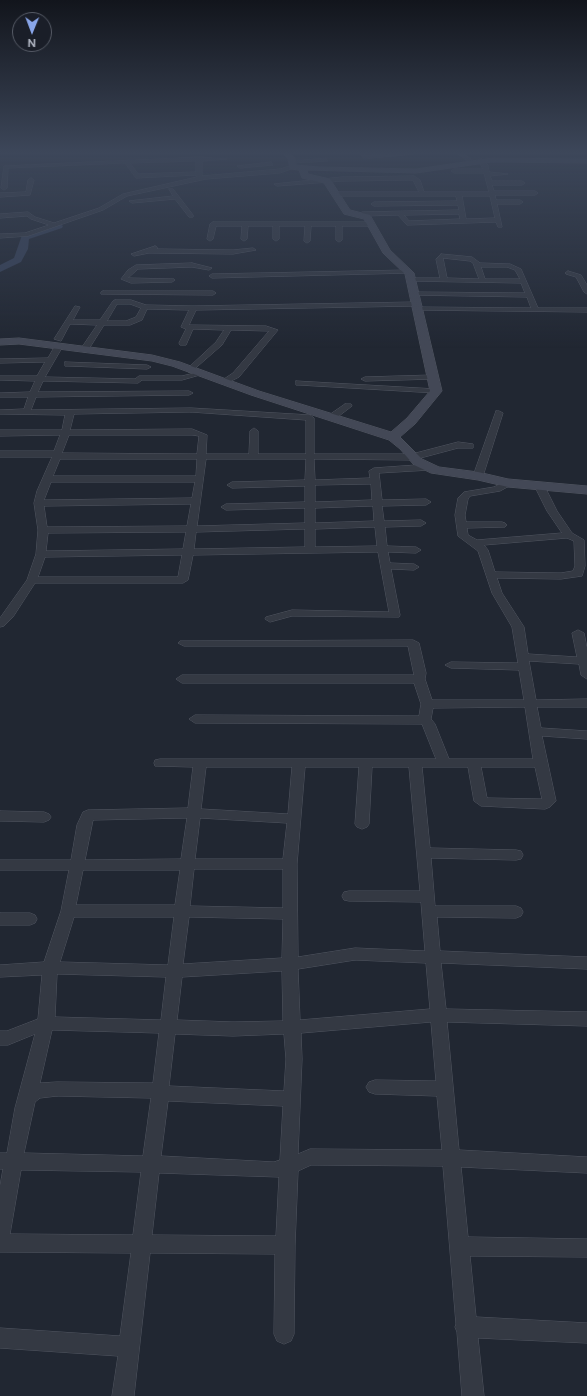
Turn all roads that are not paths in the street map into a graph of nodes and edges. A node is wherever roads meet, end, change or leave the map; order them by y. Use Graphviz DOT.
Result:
graph roads {
  1 [pos="32,217"];
  2 [pos="77,217"];
  3 [pos="367,217"];
  4 [pos="403,217"];
  5 [pos="463,217"];
  6 [pos="498,217"];
  7 [pos="464,221"];
  8 [pos="245,224"];
  9 [pos="276,224"];
  10 [pos="308,224"];
  11 [pos="339,224"];
  12 [pos="371,224"];
  13 [pos="54,225"];
  14 [pos="0,236"];
  15 [pos="210,239"];
  16 [pos="244,239"];
  17 [pos="276,239"];
  18 [pos="307,240"];
  19 [pos="340,240"];
  20 [pos="164,246"];
  21 [pos="253,250"];
  22 [pos="149,251"];
  23 [pos="195,251"];
  24 [pos="211,252"];
  25 [pos="134,254"];
  26 [pos="192,265"];
  27 [pos="172,266"];
  28 [pos="209,268"];
  29 [pos="478,268"];
  30 [pos="568,273"];
  31 [pos="409,276"];
  32 [pos="444,279"];
  33 [pos="172,280"];
  34 [pos="483,281"];
  35 [pos="524,281"];
  36 [pos="213,285"];
  37 [pos="587,292"];
  38 [pos="103,293"];
  39 [pos="173,294"];
  40 [pos="413,294"];
  41 [pos="529,295"];
  42 [pos="416,306"];
  43 [pos="77,307"];
  44 [pos="145,307"];
  45 [pos="216,307"];
  46 [pos="193,308"];
  47 [pos="535,310"];
  48 [pos="587,310"];
  49 [pos="70,322"];
  50 [pos="101,324"];
  51 [pos="191,327"];
  52 [pos="228,327"];
  53 [pos="0,342"];
  54 [pos="59,343"];
  55 [pos="183,343"];
  56 [pos="84,350"];
  57 [pos="50,360"];
  58 [pos="0,361"];
  59 [pos="149,363"];
  60 [pos="68,364"];
  61 [pos="191,370"];
  62 [pos="203,374"];
  63 [pos="432,377"];
  64 [pos="0,378"];
  65 [pos="40,378"];
  66 [pos="308,378"];
  67 [pos="138,380"];
  68 [pos="227,381"];
  69 [pos="299,383"];
  70 [pos="436,391"];
  71 [pos="190,393"];
  72 [pos="132,394"];
  73 [pos="0,395"];
  74 [pos="32,396"];
  75 [pos="348,406"];
  76 [pos="126,411"];
  77 [pos="0,412"];
  78 [pos="70,412"];
  79 [pos="498,413"];
  80 [pos="332,417"];
  81 [pos="22,420"];
  82 [pos="66,431"];
  83 [pos="254,431"];
  84 [pos="0,433"];
  85 [pos="393,437"];
  86 [pos="470,446"];
  87 [pos="0,454"];
  88 [pos="57,455"];
  89 [pos="202,456"];
  90 [pos="253,456"];
  91 [pos="310,456"];
  92 [pos="414,457"];
  93 [pos="430,467"];
  94 [pos="478,476"];
  95 [pos="47,479"];
  96 [pos="200,479"];
  97 [pos="375,481"];
  98 [pos="310,483"];
  99 [pos="508,483"];
  100 [pos="232,485"];
  101 [pos="540,487"];
  102 [pos="587,490"];
  103 [pos="196,501"];
  104 [pos="378,502"];
  105 [pos="426,502"];
  106 [pos="39,503"];
  107 [pos="309,505"];
  108 [pos="226,506"];
  109 [pos="379,523"];
  110 [pos="421,523"];
  111 [pos="310,525"];
  112 [pos="462,525"];
  113 [pos="502,525"];
  114 [pos="192,529"];
  115 [pos="43,530"];
  116 [pos="578,539"];
  117 [pos="475,543"];
  118 [pos="382,549"];
  119 [pos="310,550"];
  120 [pos="416,550"];
  121 [pos="188,552"];
  122 [pos="41,554"];
  123 [pos="385,566"];
  124 [pos="414,566"];
  125 [pos="491,575"];
  126 [pos="32,580"];
  127 [pos="270,619"];
  128 [pos="0,624"];
  129 [pos="578,633"];
  130 [pos="184,643"];
  131 [pos="586,661"];
  132 [pos="523,662"];
  133 [pos="451,665"];
  134 [pos="587,675"];
  135 [pos="182,679"];
  136 [pos="418,679"];
  137 [pos="529,703"];
  138 [pos="587,703"];
  139 [pos="427,704"];
  140 [pos="195,719"];
  141 [pos="425,720"];
  142 [pos="535,732"];
  143 [pos="587,735"];
  144 [pos="160,762"];
  145 [pos="200,762"];
  146 [pos="300,762"];
  147 [pos="366,762"];
  148 [pos="415,762"];
  149 [pos="444,762"];
  150 [pos="474,762"];
  151 [pos="540,763"];
  152 [pos="193,813"];
  153 [pos="0,816"];
  154 [pos="44,817"];
  155 [pos="294,819"];
  156 [pos="362,824"];
  157 [pos="423,853"];
  158 [pos="516,855"];
  159 [pos="187,864"];
  160 [pos="290,864"];
  161 [pos="0,865"];
  162 [pos="76,865"];
  163 [pos="349,896"];
  164 [pos="428,904"];
  165 [pos="68,911"];
  166 [pos="182,911"];
  167 [pos="516,912"];
  168 [pos="290,914"];
  169 [pos="0,919"];
  170 [pos="30,919"];
  171 [pos="432,957"];
  172 [pos="587,963"];
  173 [pos="290,964"];
  174 [pos="50,968"];
  175 [pos="0,971"];
  176 [pos="174,971"];
  177 [pos="438,1015"];
  178 [pos="587,1020"];
  179 [pos="46,1023"];
  180 [pos="168,1026"];
  181 [pos="292,1026"];
  182 [pos="0,1038"];
  183 [pos="375,1087"];
  184 [pos="444,1089"];
  185 [pos="160,1092"];
  186 [pos="292,1099"];
  187 [pos="27,1100"];
  188 [pos="450,1158"];
  189 [pos="7,1161"];
  190 [pos="150,1164"];
  191 [pos="587,1165"];
  192 [pos="288,1167"];
  193 [pos="0,1234"];
  194 [pos="0,1242"];
  195 [pos="141,1245"];
  196 [pos="284,1245"];
  197 [pos="458,1246"];
  198 [pos="587,1248"];
  199 [pos="465,1327"];
  200 [pos="587,1333"];
  201 [pos="284,1334"];
  202 [pos="0,1338"];
  203 [pos="129,1347"];
  204 [pos="123,1396"];
  205 [pos="472,1396"];
  1 -- 13 [label="street"];
  2 -- 13 [label="street"];
  3 -- 12 [label="street"];
  4 -- 7 [label="street"];
  5 -- 7 [label="street"];
  6 -- 7 [label="street"];
  8 -- 9 [label="street"];
  8 -- 15 [label="street"];
  8 -- 16 [label="street"];
  9 -- 10 [label="street"];
  9 -- 17 [label="street"];
  10 -- 11 [label="street"];
  10 -- 18 [label="street"];
  11 -- 12 [label="street"];
  11 -- 19 [label="street"];
  12 -- 31 [label="street"];
  13 -- 14 [label="street"];
  20 -- 22 [label="street"];
  21 -- 24 [label="street"];
  22 -- 23 [label="street"];
  22 -- 25 [label="street"];
  23 -- 24 [label="street"];
  23 -- 26 [label="street"];
  24 -- 28 [label="street"];
  26 -- 27 [label="street"];
  26 -- 28 [label="street"];
  27 -- 33 [label="street"];
  27 -- 33 [label="street"];
  28 -- 36 [label="street"];
  29 -- 32 [label="street"];
  29 -- 32 [label="street"];
  29 -- 34 [label="street"];
  29 -- 35 [label="street"];
  30 -- 37 [label="street"];
  31 -- 32 [label="street"];
  31 -- 36 [label="street"];
  31 -- 40 [label="street"];
  32 -- 34 [label="street"];
  33 -- 39 [label="street"];
  34 -- 35 [label="street"];
  35 -- 41 [label="street"];
  36 -- 39 [label="street"];
  36 -- 45 [label="street"];
  38 -- 39 [label="street"];
  40 -- 41 [label="street"];
  40 -- 42 [label="street"];
  41 -- 47 [label="street"];
  42 -- 45 [label="street"];
  42 -- 47 [label="street"];
  42 -- 63 [label="street"];
  43 -- 49 [label="street"];
  44 -- 46 [label="street"];
  44 -- 50 [label="street"];
  44 -- 50 [label="street"];
  45 -- 46 [label="street"];
  46 -- 51 [label="street"];
  47 -- 48 [label="street"];
  49 -- 50 [label="street"];
  49 -- 54 [label="street"];
  50 -- 56 [label="street"];
  51 -- 52 [label="street"];
  51 -- 55 [label="street"];
  52 -- 61 [label="street"];
  52 -- 68 [label="street"];
  53 -- 54 [label="street"];
  54 -- 56 [label="street"];
  54 -- 57 [label="street"];
  56 -- 59 [label="street"];
  57 -- 58 [label="street"];
  57 -- 65 [label="street"];
  59 -- 60 [label="street"];
  59 -- 61 [label="street"];
  59 -- 67 [label="street"];
  61 -- 62 [label="street"];
  62 -- 67 [label="street"];
  62 -- 68 [label="street"];
  63 -- 66 [label="street"];
  63 -- 70 [label="street"];
  64 -- 65 [label="street"];
  65 -- 67 [label="street"];
  65 -- 74 [label="street"];
  67 -- 72 [label="street"];
  68 -- 80 [label="street"];
  69 -- 70 [label="street"];
  70 -- 85 [label="street"];
  71 -- 72 [label="street"];
  72 -- 74 [label="street"];
  72 -- 76 [label="street"];
  73 -- 74 [label="street"];
  74 -- 81 [label="street"];
  75 -- 80 [label="street"];
  76 -- 78 [label="street"];
  76 -- 91 [label="street"];
  77 -- 81 [label="street"];
  78 -- 81 [label="street"];
  78 -- 82 [label="street"];
  79 -- 94 [label="street"];
  80 -- 85 [label="street"];
  81 -- 82 [label="street"];
  81 -- 84 [label="street"];
  82 -- 88 [label="street"];
  82 -- 89 [label="street"];
  83 -- 90 [label="street"];
  85 -- 92 [label="street"];
  86 -- 92 [label="street"];
  87 -- 88 [label="street"];
  88 -- 89 [label="street"];
  88 -- 95 [label="street"];
  89 -- 90 [label="street"];
  89 -- 96 [label="street"];
  90 -- 91 [label="street"];
  91 -- 92 [label="street"];
  91 -- 98 [label="street"];
  92 -- 93 [label="street"];
  93 -- 94 [label="street"];
  93 -- 97 [label="street"];
  94 -- 99 [label="street"];
  95 -- 96 [label="street"];
  95 -- 106 [label="street"];
  96 -- 103 [label="street"];
  97 -- 98 [label="street"];
  97 -- 104 [label="street"];
  98 -- 100 [label="street"];
  98 -- 107 [label="street"];
  99 -- 101 [label="street"];
  99 -- 112 [label="street"];
  101 -- 102 [label="street"];
  101 -- 116 [label="street"];
  103 -- 106 [label="street"];
  103 -- 114 [label="street"];
  104 -- 105 [label="street"];
  104 -- 107 [label="street"];
  104 -- 109 [label="street"];
  106 -- 115 [label="street"];
  107 -- 108 [label="street"];
  107 -- 111 [label="street"];
  109 -- 110 [label="street"];
  109 -- 111 [label="street"];
  109 -- 118 [label="street"];
  111 -- 114 [label="street"];
  111 -- 119 [label="street"];
  112 -- 113 [label="street"];
  112 -- 117 [label="street"];
  114 -- 115 [label="street"];
  114 -- 121 [label="street"];
  115 -- 122 [label="street"];
  116 -- 117 [label="street"];
  116 -- 125 [label="street"];
  117 -- 125 [label="street"];
  118 -- 119 [label="street"];
  118 -- 120 [label="street"];
  118 -- 123 [label="street"];
  119 -- 121 [label="street"];
  121 -- 122 [label="street"];
  121 -- 126 [label="street"];
  122 -- 126 [label="street"];
  123 -- 124 [label="street"];
  123 -- 127 [label="street"];
  125 -- 132 [label="street"];
  126 -- 128 [label="street"];
  129 -- 131 [label="street"];
  130 -- 136 [label="street"];
  131 -- 132 [label="street"];
  131 -- 134 [label="street"];
  132 -- 133 [label="street"];
  132 -- 137 [label="street"];
  135 -- 136 [label="street"];
  136 -- 139 [label="street"];
  137 -- 138 [label="street"];
  137 -- 139 [label="street"];
  137 -- 142 [label="street"];
  139 -- 141 [label="street"];
  140 -- 141 [label="street"];
  141 -- 149 [label="street"];
  142 -- 143 [label="street"];
  142 -- 151 [label="street"];
  144 -- 145 [label="street"];
  145 -- 146 [label="street"];
  145 -- 152 [label="street"];
  146 -- 147 [label="street"];
  146 -- 155 [label="street"];
  147 -- 148 [label="street"];
  147 -- 156 [label="street"];
  148 -- 149 [label="street"];
  148 -- 157 [label="street"];
  149 -- 150 [label="street"];
  150 -- 151 [label="street"];
  150 -- 151 [label="street"];
  152 -- 155 [label="street"];
  152 -- 159 [label="street"];
  152 -- 162 [label="street"];
  153 -- 154 [label="street"];
  155 -- 160 [label="street"];
  157 -- 158 [label="street"];
  157 -- 164 [label="street"];
  159 -- 160 [label="street"];
  159 -- 162 [label="street"];
  159 -- 166 [label="street"];
  160 -- 168 [label="street"];
  161 -- 162 [label="street"];
  162 -- 165 [label="street"];
  163 -- 164 [label="street"];
  164 -- 167 [label="street"];
  164 -- 171 [label="street"];
  165 -- 166 [label="street"];
  165 -- 174 [label="street"];
  166 -- 168 [label="street"];
  166 -- 176 [label="street"];
  168 -- 173 [label="street"];
  169 -- 170 [label="street"];
  171 -- 172 [label="street"];
  171 -- 173 [label="street"];
  171 -- 177 [label="street"];
  173 -- 176 [label="street"];
  173 -- 181 [label="street"];
  174 -- 175 [label="street"];
  174 -- 176 [label="street"];
  174 -- 179 [label="street"];
  176 -- 180 [label="street"];
  177 -- 178 [label="street"];
  177 -- 181 [label="street"];
  177 -- 184 [label="street"];
  179 -- 180 [label="street"];
  179 -- 182 [label="street"];
  179 -- 187 [label="street"];
  180 -- 181 [label="street"];
  180 -- 185 [label="street"];
  181 -- 186 [label="street"];
  183 -- 184 [label="street"];
  184 -- 188 [label="street"];
  185 -- 186 [label="street"];
  185 -- 187 [label="street"];
  185 -- 190 [label="street"];
  186 -- 192 [label="street"];
  187 -- 189 [label="street"];
  188 -- 191 [label="street"];
  188 -- 192 [label="street"];
  188 -- 197 [label="street"];
  189 -- 190 [label="street"];
  189 -- 193 [label="street"];
  190 -- 192 [label="street"];
  190 -- 195 [label="street"];
  192 -- 196 [label="street"];
  194 -- 195 [label="street"];
  195 -- 196 [label="street"];
  195 -- 203 [label="street"];
  196 -- 201 [label="street"];
  197 -- 198 [label="street"];
  197 -- 199 [label="street"];
  199 -- 200 [label="street"];
  199 -- 205 [label="street"];
  202 -- 203 [label="street"];
  203 -- 204 [label="street"];
}
